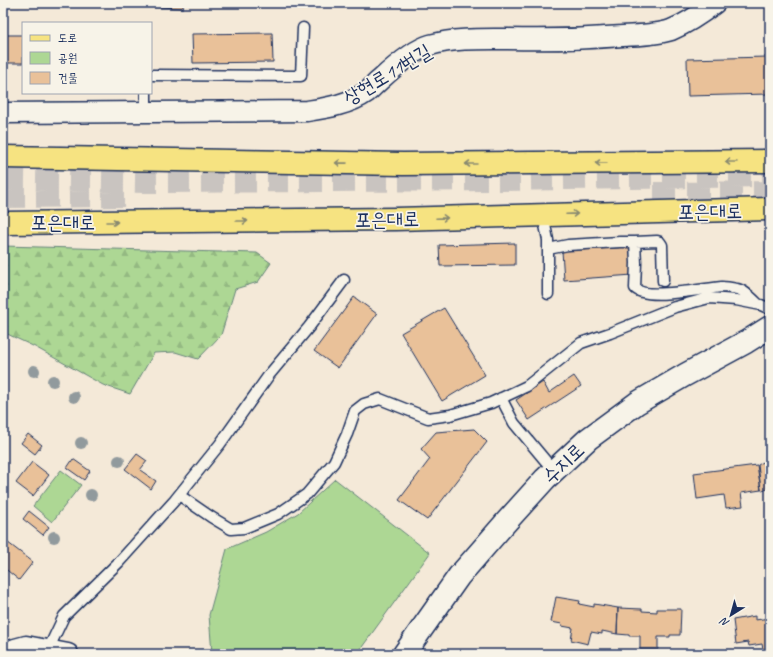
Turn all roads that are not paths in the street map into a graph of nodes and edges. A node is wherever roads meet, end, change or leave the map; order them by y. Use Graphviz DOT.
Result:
graph roads {
  1 [pos="715,3"];
  2 [pos="303,28"];
  3 [pos="152,75"];
  4 [pos="146,103"];
  5 [pos="3,114"];
  6 [pos="3,158"];
  7 [pos="770,161"];
  8 [pos="770,209"];
  9 [pos="732,210"];
  10 [pos="543,215"];
  11 [pos="770,221"];
  12 [pos="3,223"];
  13 [pos="635,242"];
  14 [pos="548,249"];
  15 [pos="344,280"];
  16 [pos="663,281"];
  17 [pos="548,294"];
  18 [pos="765,307"];
  19 [pos="770,327"];
  20 [pos="501,398"];
  21 [pos="554,471"];
  22 [pos="179,495"];
  23 [pos="48,650"];
  24 [pos="3,654"];
  25 [pos="68,654"];
  26 [pos="404,654"];
  1 -- 4 [label="street, 상현로11번길"];
  2 -- 3 [label="lane"];
  4 -- 5 [label="street, 상현로11번길"];
  7 -- 6 [label="main road, one-way"];
  8 -- 9 [label="main road, 포은대로"];
  10 -- 9 [label="main road, 포은대로, one-way"];
  9 -- 11 [label="main road"];
  12 -- 10 [label="main road, 포은대로, one-way"];
  10 -- 14 [label="lane"];
  13 -- 14 [label="lane"];
  13 -- 16 [label="lane"];
  13 -- 18 [label="lane"];
  14 -- 17 [label="lane"];
  15 -- 22 [label="lane"];
  18 -- 20 [label="lane"];
  19 -- 21 [label="main road, 수지로"];
  20 -- 21 [label="lane"];
  20 -- 22 [label="lane"];
  21 -- 26 [label="main road, 수지로"];
  22 -- 23 [label="lane"];
  23 -- 24 [label="street"];
  23 -- 25 [label="street"];
}
